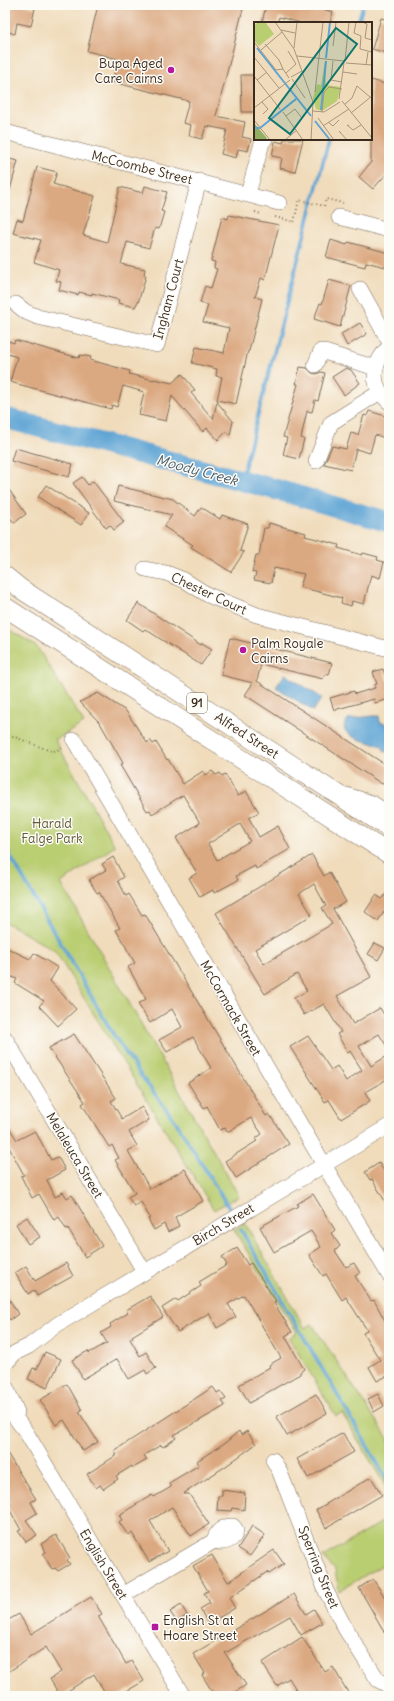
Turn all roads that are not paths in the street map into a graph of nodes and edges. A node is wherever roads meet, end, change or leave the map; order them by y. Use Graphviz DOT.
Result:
graph roads {
  1 [pos="5,132"];
  2 [pos="264,140"];
  3 [pos="199,181"];
  4 [pos="248,194"];
  5 [pos="279,203"];
  6 [pos="341,210"];
  7 [pos="389,230"];
  8 [pos="360,289"];
  9 [pos="16,304"];
  10 [pos="389,341"];
  11 [pos="389,347"];
  12 [pos="315,364"];
  13 [pos="376,368"];
  14 [pos="384,397"];
  15 [pos="316,460"];
  16 [pos="145,569"];
  17 [pos="5,576"];
  18 [pos="5,607"];
  19 [pos="389,649"];
  20 [pos="74,740"];
  21 [pos="335,792"];
  22 [pos="389,814"];
  23 [pos="389,828"];
  24 [pos="389,854"];
  25 [pos="5,1038"];
  26 [pos="389,1126"];
  27 [pos="323,1165"];
  28 [pos="144,1271"];
  29 [pos="389,1275"];
  30 [pos="58,1324"];
  31 [pos="5,1349"];
  32 [pos="5,1364"];
  33 [pos="5,1385"];
  34 [pos="5,1404"];
  35 [pos="26,1432"];
  36 [pos="273,1460"];
  37 [pos="214,1541"];
  38 [pos="123,1595"];
  39 [pos="389,1686"];
  40 [pos="183,1696"];
  1 -- 3 [label="street, McCoombe Street"];
  2 -- 4 [label="street"];
  3 -- 4 [label="street, McCoombe Street"];
  3 -- 9 [label="street, Ingham Court"];
  4 -- 5 [label="street, McCoombe Street"];
  6 -- 7 [label="street"];
  8 -- 10 [label="street"];
  11 -- 13 [label="street"];
  12 -- 13 [label="street"];
  13 -- 14 [label="street"];
  14 -- 15 [label="street"];
  16 -- 19 [label="street, Chester Court"];
  17 -- 21 [label="main road, Alfred Street / 91"];
  18 -- 24 [label="main road, Alfred Street / 91"];
  20 -- 27 [label="street, McCormack Street"];
  21 -- 22 [label="street"];
  21 -- 23 [label="main road, Alfred Street / 91"];
  25 -- 28 [label="street, Melaleuca Street"];
  26 -- 27 [label="street, Birch Street"];
  27 -- 28 [label="street, Birch Street"];
  27 -- 29 [label="street, McCormack Street"];
  28 -- 30 [label="street, Birch Street"];
  30 -- 31 [label="street, Birch Street"];
  30 -- 32 [label="street, Birch Street"];
  33 -- 35 [label="street, English Street"];
  34 -- 35 [label="street, English Street"];
  35 -- 38 [label="street, English Street"];
  36 -- 39 [label="street, Sperring Street"];
  37 -- 38 [label="street"];
  38 -- 40 [label="street, English Street"];
}
